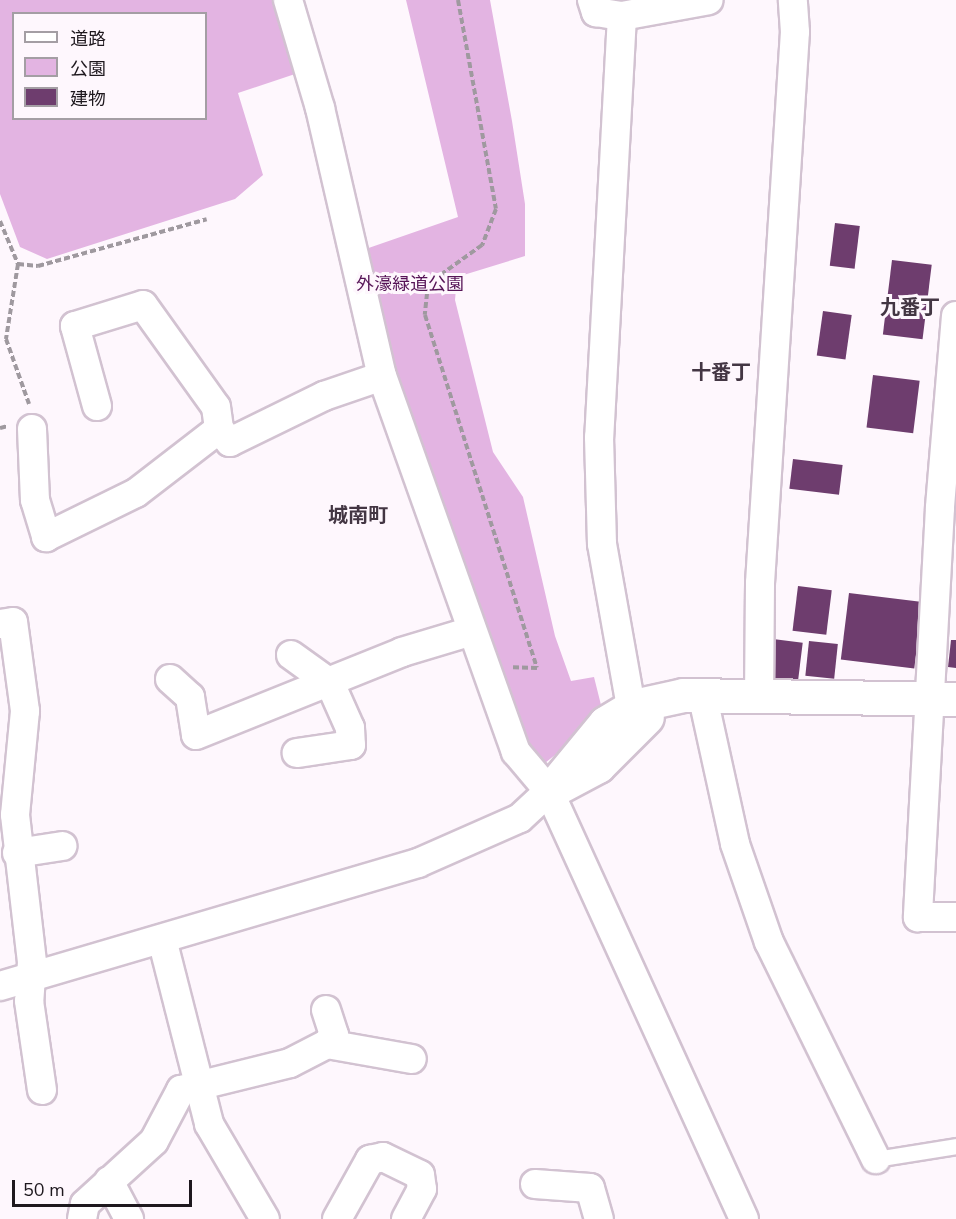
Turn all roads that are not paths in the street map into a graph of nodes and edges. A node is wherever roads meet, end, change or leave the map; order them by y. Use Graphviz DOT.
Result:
graph roads {
  1 [pos="288,0"];
  2 [pos="592,0"];
  3 [pos="709,0"];
  4 [pos="792,0"];
  5 [pos="622,16"];
  6 [pos="956,316"];
  7 [pos="382,376"];
  8 [pos="97,406"];
  9 [pos="32,429"];
  10 [pos="219,429"];
  11 [pos="0,624"];
  12 [pos="472,631"];
  13 [pos="291,655"];
  14 [pos="170,679"];
  15 [pos="330,683"];
  16 [pos="703,698"];
  17 [pos="759,699"];
  18 [pos="943,699"];
  19 [pos="632,716"];
  20 [pos="297,753"];
  21 [pos="549,791"];
  22 [pos="11,839"];
  23 [pos="62,846"];
  24 [pos="956,917"];
  25 [pos="162,939"];
  26 [pos="31,977"];
  27 [pos="0,986"];
  28 [pos="326,1010"];
  29 [pos="327,1044"];
  30 [pos="412,1059"];
  31 [pos="199,1085"];
  32 [pos="42,1090"];
  33 [pos="956,1146"];
  34 [pos="876,1160"];
  35 [pos="109,1182"];
  36 [pos="535,1184"];
  37 [pos="82,1219"];
  38 [pos="129,1219"];
  39 [pos="265,1219"];
  40 [pos="337,1219"];
  41 [pos="406,1219"];
  42 [pos="598,1219"];
  43 [pos="744,1219"];
  1 -- 7 [label="street"];
  2 -- 5 [label="street"];
  3 -- 5 [label="street"];
  4 -- 17 [label="street"];
  5 -- 19 [label="street"];
  6 -- 18 [label="street"];
  7 -- 10 [label="street"];
  7 -- 12 [label="street"];
  8 -- 10 [label="street"];
  9 -- 10 [label="street"];
  11 -- 22 [label="street"];
  12 -- 15 [label="street"];
  12 -- 21 [label="street"];
  13 -- 15 [label="street"];
  14 -- 15 [label="street"];
  15 -- 20 [label="street"];
  16 -- 17 [label="street"];
  16 -- 19 [label="street"];
  16 -- 34 [label="street"];
  17 -- 18 [label="street"];
  18 -- 24 [label="street"];
  19 -- 21 [label="street"];
  21 -- 25 [label="street"];
  21 -- 43 [label="street"];
  22 -- 23 [label="street"];
  22 -- 26 [label="street"];
  25 -- 26 [label="street"];
  25 -- 31 [label="street"];
  26 -- 27 [label="street"];
  26 -- 32 [label="street"];
  28 -- 29 [label="street"];
  29 -- 30 [label="street"];
  29 -- 31 [label="street"];
  31 -- 35 [label="street"];
  31 -- 39 [label="street"];
  33 -- 34 [label="lane"];
  35 -- 37 [label="street"];
  35 -- 38 [label="street"];
  36 -- 42 [label="street"];
  40 -- 41 [label="street"];
}
